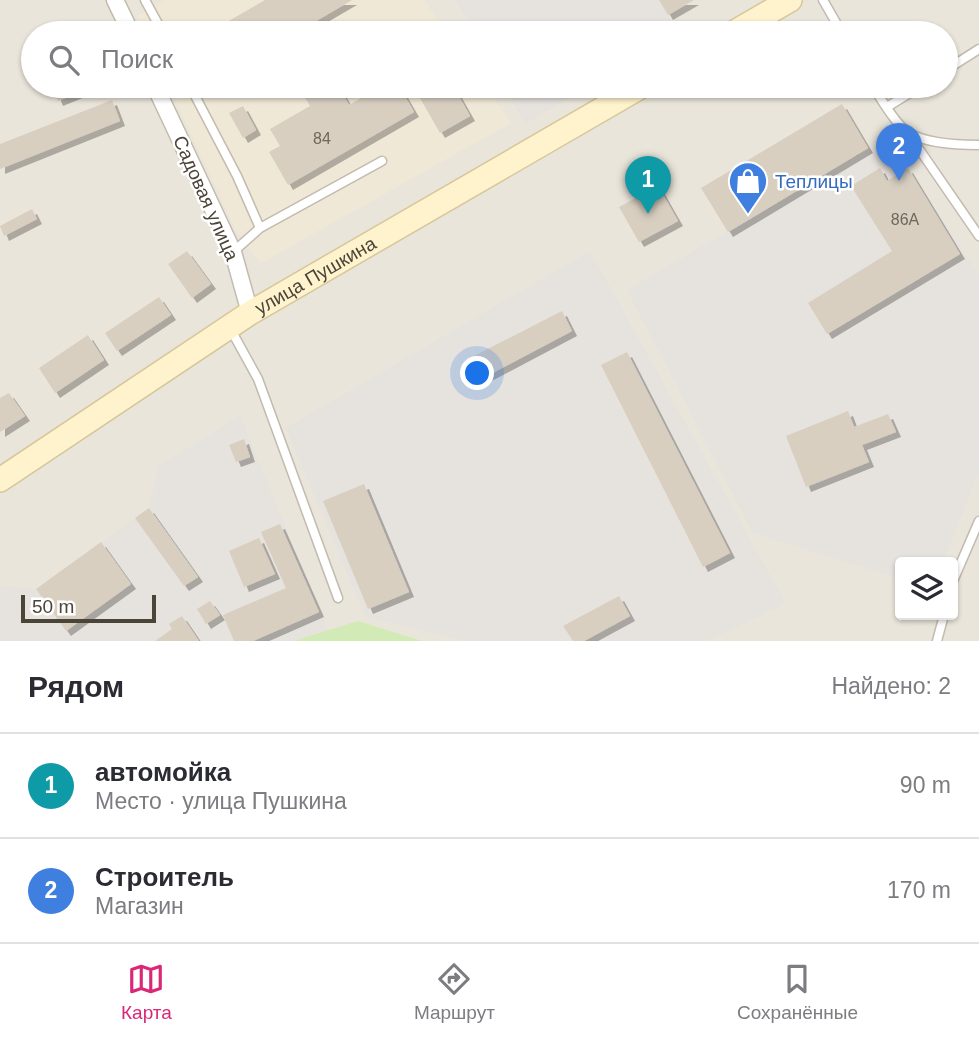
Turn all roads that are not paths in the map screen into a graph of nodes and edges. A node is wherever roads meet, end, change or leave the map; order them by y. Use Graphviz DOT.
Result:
graph roads {
  1 [pos="115,0"];
  2 [pos="145,0"];
  3 [pos="790,0"];
  4 [pos="823,0"];
  5 [pos="125,21"];
  6 [pos="156,21"];
  7 [pos="754,21"];
  8 [pos="835,21"];
  9 [pos="979,49"];
  10 [pos="958,62"];
  11 [pos="161,98"];
  12 [pos="196,98"];
  13 [pos="621,98"];
  14 [pos="881,98"];
  15 [pos="902,98"];
  16 [pos="887,107"];
  17 [pos="908,133"];
  18 [pos="979,145"];
  19 [pos="382,160"];
  20 [pos="260,228"];
  21 [pos="979,236"];
  22 [pos="233,253"];
  23 [pos="250,313"];
  24 [pos="229,327"];
  25 [pos="0,480"];
  26 [pos="979,521"];
  27 [pos="958,569"];
  28 [pos="338,598"];
  29 [pos="943,620"];
  30 [pos="937,641"];
  1 -- 5 [label="street"];
  2 -- 6 [label="lane"];
  3 -- 7 [label="main road"];
  4 -- 8 [label="lane"];
  9 -- 10 [label="lane"];
  11 -- 22 [label="street, Садовая улица"];
  12 -- 20 [label="lane"];
  13 -- 23 [label="main road, улица Пушкина"];
  14 -- 16 [label="lane"];
  15 -- 16 [label="lane"];
  16 -- 17 [label="lane"];
  17 -- 18 [label="lane"];
  17 -- 21 [label="lane"];
  19 -- 20 [label="lane"];
  20 -- 22 [label="lane"];
  22 -- 23 [label="street, Садовая улица"];
  23 -- 24 [label="main road, улица Пушкина"];
  24 -- 25 [label="main road, улица Пушкина"];
  24 -- 28 [label="lane"];
  26 -- 27 [label="lane"];
  29 -- 30 [label="lane"];
}
